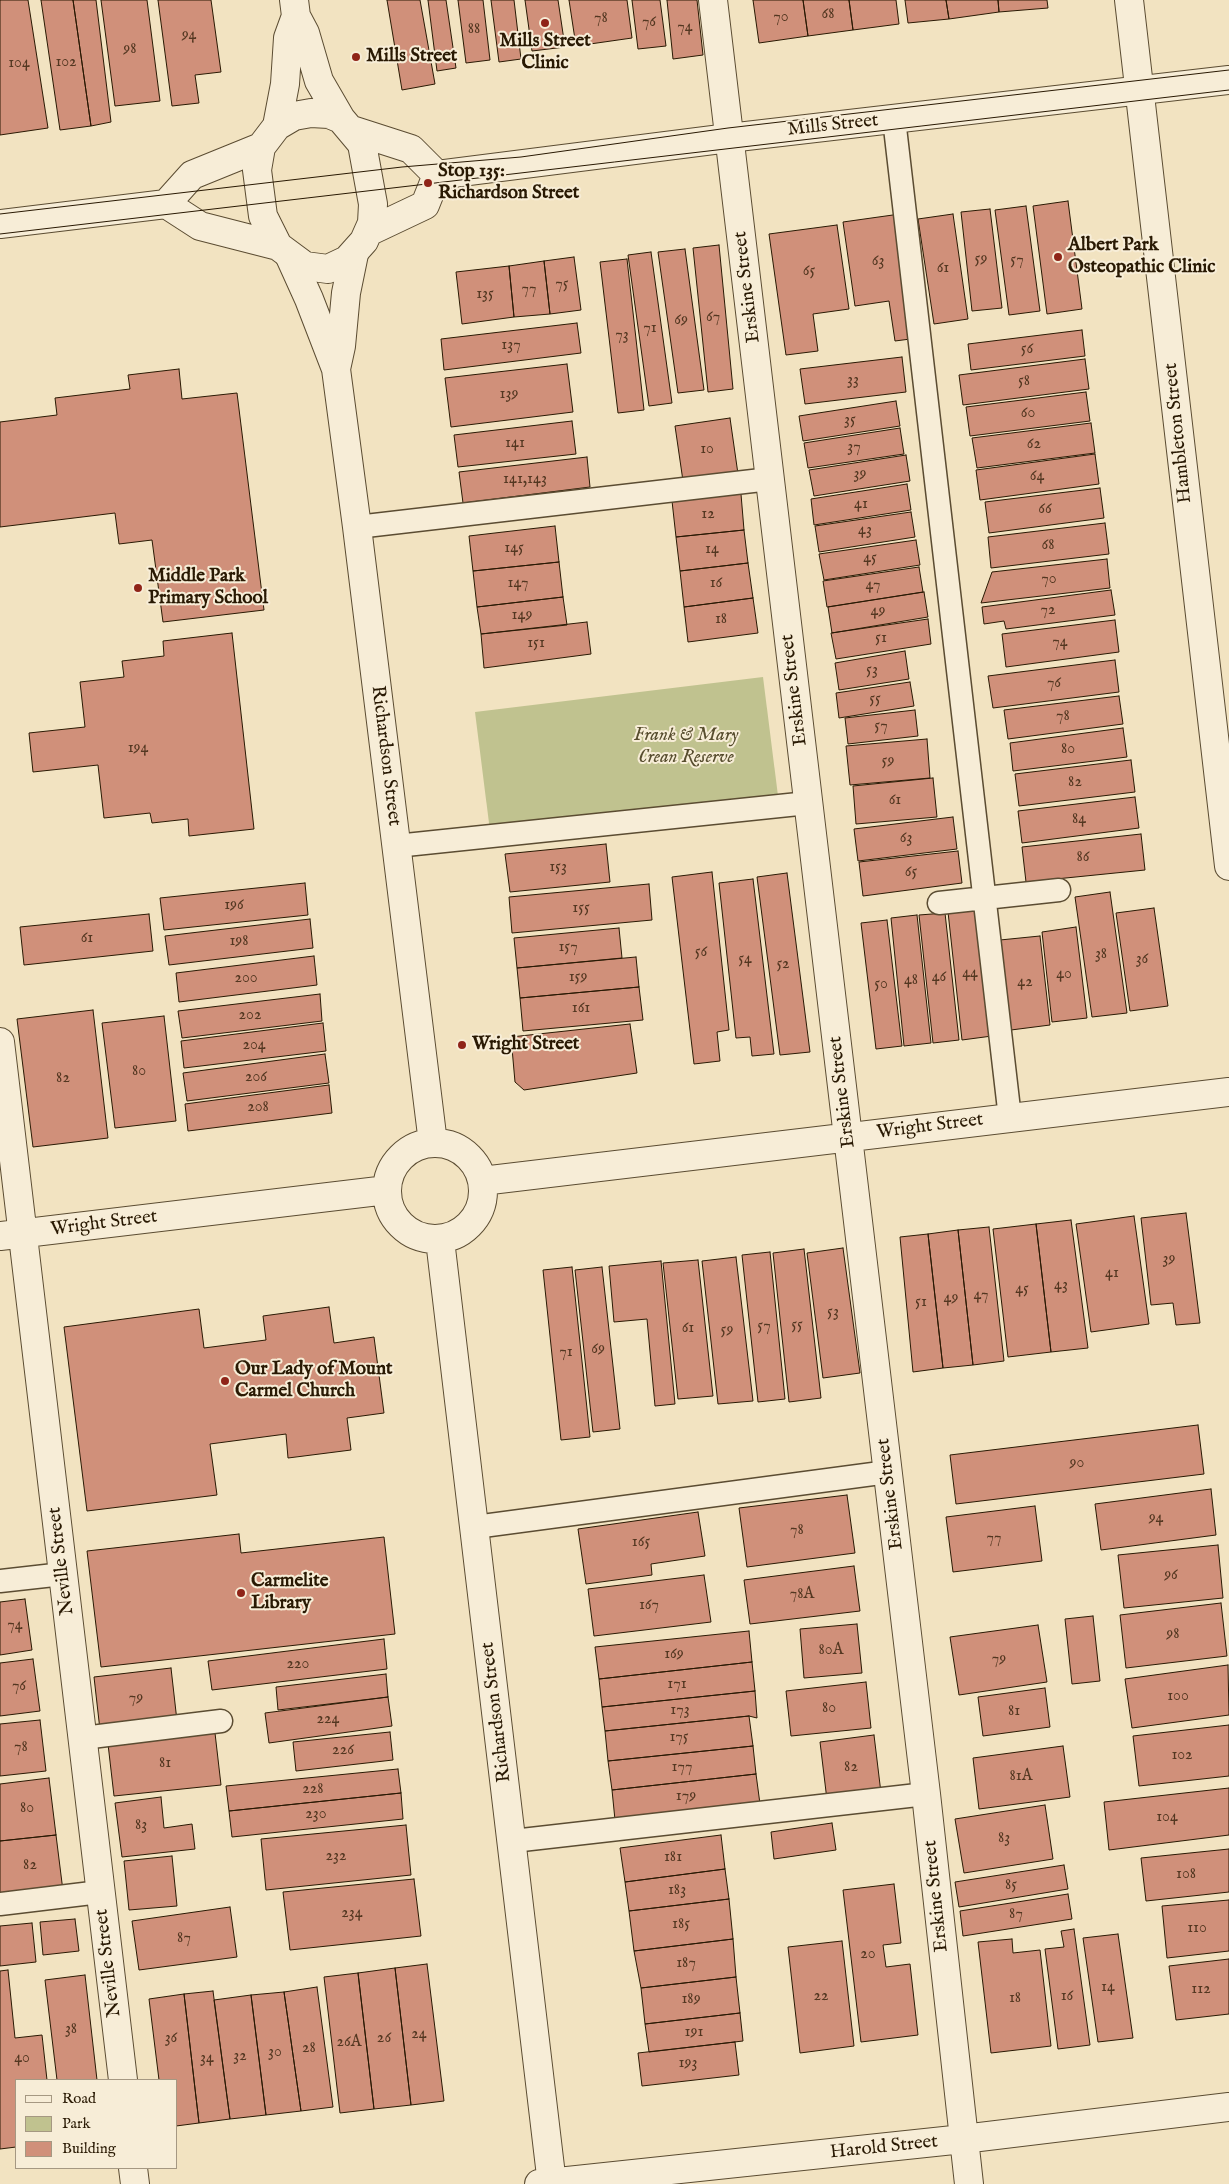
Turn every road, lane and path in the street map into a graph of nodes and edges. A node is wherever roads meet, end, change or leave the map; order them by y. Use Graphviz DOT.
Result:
graph roads {
  1 [pos="713,0"];
  2 [pos="1129,0"];
  3 [pos="295,8"];
  4 [pos="1229,80"];
  5 [pos="1139,90"];
  6 [pos="894,120"];
  7 [pos="347,124"];
  8 [pos="269,136"];
  9 [pos="729,138"];
  10 [pos="437,176"];
  11 [pos="166,204"];
  12 [pos="0,224"];
  13 [pos="361,243"];
  14 [pos="284,252"];
  15 [pos="336,369"];
  16 [pos="770,479"];
  17 [pos="357,527"];
  18 [pos="1224,777"];
  19 [pos="808,804"];
  20 [pos="396,846"];
  21 [pos="1229,866"];
  22 [pos="1059,890"];
  23 [pos="984,898"];
  24 [pos="939,903"];
  25 [pos="0,1042"];
  26 [pos="1229,1092"];
  27 [pos="1010,1118"];
  28 [pos="848,1138"];
  29 [pos="433,1143"];
  30 [pos="482,1181"];
  31 [pos="387,1190"];
  32 [pos="11,1235"];
  33 [pos="440,1240"];
  34 [pos="888,1472"];
  35 [pos="475,1527"];
  36 [pos="63,1574"];
  37 [pos="0,1581"];
  38 [pos="220,1721"];
  39 [pos="83,1738"];
  40 [pos="926,1794"];
  41 [pos="513,1841"];
  42 [pos="100,1892"];
  43 [pos="0,1904"];
  44 [pos="122,2079"];
  45 [pos="1229,2107"];
  46 [pos="963,2139"];
  47 [pos="133,2169"];
  48 [pos="548,2183"];
  49 [pos="135,2184"];
  50 [pos="969,2184"];
  1 -- 9 [label="street, Erskine Street"];
  2 -- 5 [label="street, Hambleton Street"];
  3 -- 7 [label="street"];
  3 -- 8 [label="street"];
  4 -- 5 [label="street, Mills Street"];
  5 -- 6 [label="street, Mills Street"];
  5 -- 18 [label="street, Hambleton Street"];
  6 -- 9 [label="street, Mills Street"];
  6 -- 23 [label="lane"];
  7 -- 8 [label="street"];
  7 -- 10 [label="street"];
  7 -- 13 [label="street"];
  8 -- 11 [label="street"];
  8 -- 14 [label="street"];
  9 -- 10 [label="street, Mills Street"];
  9 -- 16 [label="street, Erskine Street"];
  10 -- 13 [label="street"];
  11 -- 12 [label="street"];
  11 -- 14 [label="street"];
  13 -- 14 [label="street"];
  13 -- 15 [label="street, Richardson Street"];
  14 -- 15 [label="street, Richardson Street"];
  15 -- 17 [label="street, Richardson Street"];
  16 -- 17 [label="lane"];
  16 -- 19 [label="street, Erskine Street"];
  17 -- 20 [label="street, Richardson Street"];
  18 -- 21 [label="street, Hambleton Street"];
  19 -- 20 [label="lane"];
  19 -- 28 [label="street, Erskine Street"];
  20 -- 29 [label="street, Richardson Street"];
  22 -- 23 [label="lane"];
  23 -- 24 [label="lane"];
  23 -- 27 [label="lane"];
  25 -- 32 [label="street, Neville Street"];
  26 -- 27 [label="street, Wright Street"];
  27 -- 28 [label="street, Wright Street"];
  28 -- 30 [label="street, Wright Street"];
  28 -- 34 [label="street, Erskine Street"];
  29 -- 30 [label="street"];
  29 -- 31 [label="street"];
  30 -- 33 [label="street"];
  31 -- 32 [label="street, Wright Street"];
  31 -- 33 [label="street"];
  32 -- 36 [label="street, Neville Street"];
  33 -- 35 [label="street, Richardson Street"];
  34 -- 35 [label="lane"];
  34 -- 40 [label="street, Erskine Street"];
  35 -- 41 [label="street, Richardson Street"];
  36 -- 37 [label="lane"];
  36 -- 39 [label="street, Neville Street"];
  38 -- 39 [label="lane"];
  39 -- 42 [label="street, Neville Street"];
  40 -- 41 [label="lane"];
  40 -- 46 [label="street, Erskine Street"];
  41 -- 48 [label="street, Richardson Street"];
  42 -- 43 [label="lane"];
  42 -- 44 [label="street, Neville Street"];
  45 -- 46 [label="street, Harold Street"];
  46 -- 48 [label="street, Harold Street"];
  46 -- 50 [label="street, Erskine Street"];
  47 -- 49 [label="street"];
}
